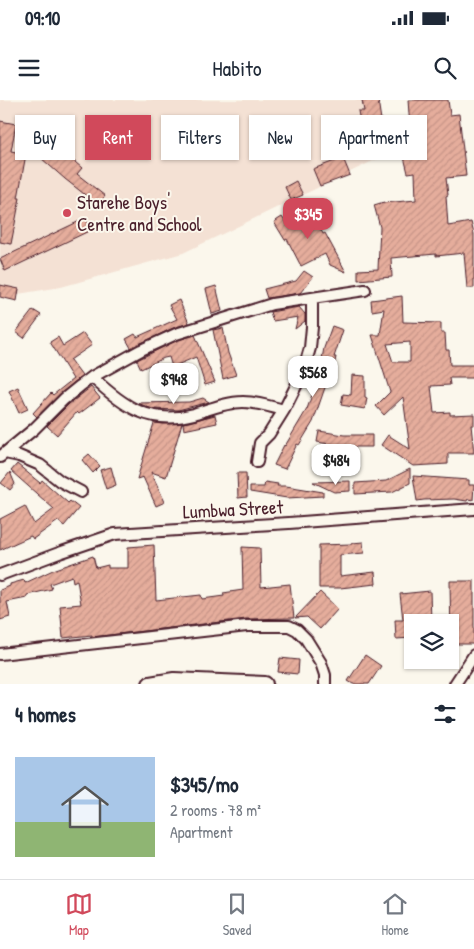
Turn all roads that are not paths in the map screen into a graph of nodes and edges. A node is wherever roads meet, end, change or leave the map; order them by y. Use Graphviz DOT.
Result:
graph roads {
  1 [pos="365,290"];
  2 [pos="312,298"];
  3 [pos="92,377"];
  4 [pos="284,410"];
  5 [pos="3,455"];
  6 [pos="256,462"];
  7 [pos="81,492"];
  8 [pos="474,508"];
  9 [pos="0,575"];
  10 [pos="0,654"];
  11 [pos="474,656"];
  12 [pos="246,683"];
  13 [pos="150,684"];
  14 [pos="265,684"];
  15 [pos="324,684"];
  16 [pos="456,684"];
  1 -- 2 [label="street"];
  2 -- 3 [label="street"];
  2 -- 4 [label="street"];
  3 -- 4 [label="street"];
  3 -- 5 [label="street"];
  4 -- 6 [label="street"];
  5 -- 7 [label="street"];
  8 -- 9 [label="street, Lumbwa Street"];
  10 -- 15 [label="street"];
  11 -- 16 [label="street"];
  12 -- 13 [label="main road"];
  12 -- 14 [label="main road"];
}
